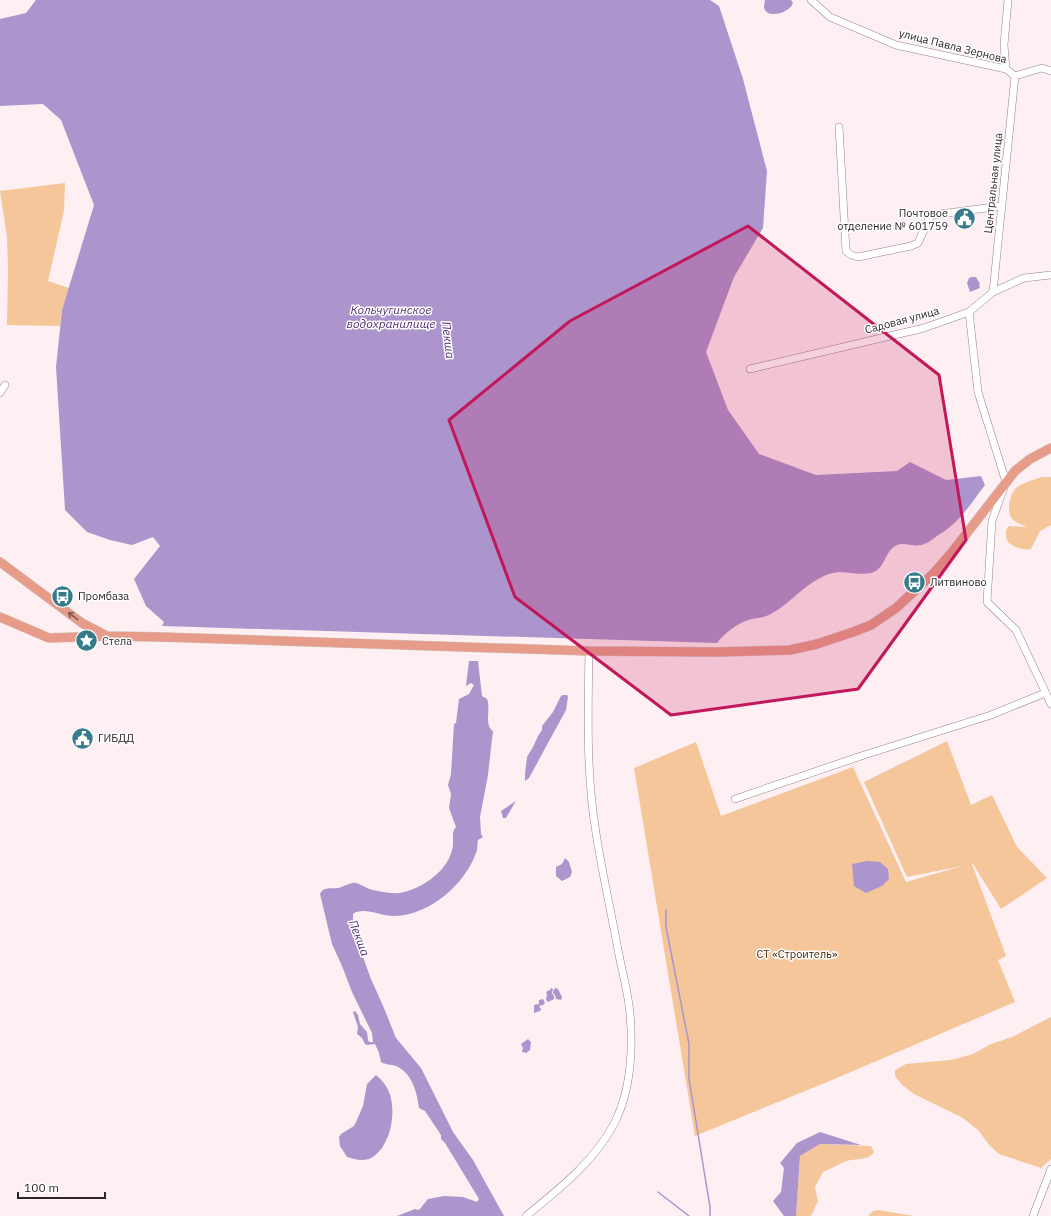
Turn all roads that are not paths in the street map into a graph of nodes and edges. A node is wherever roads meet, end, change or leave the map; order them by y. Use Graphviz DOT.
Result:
graph roads {
  1 [pos="810,0"];
  2 [pos="1008,0"];
  3 [pos="1006,69"];
  4 [pos="1051,70"];
  5 [pos="1015,76"];
  6 [pos="839,127"];
  7 [pos="1002,206"];
  8 [pos="1051,275"];
  9 [pos="993,292"];
  10 [pos="969,312"];
  11 [pos="750,369"];
  12 [pos="5,385"];
  13 [pos="0,393"];
  14 [pos="1051,448"];
  15 [pos="1006,482"];
  16 [pos="0,562"];
  17 [pos="0,617"];
  18 [pos="106,636"];
  19 [pos="589,651"];
  20 [pos="1045,693"];
  21 [pos="1051,704"];
  22 [pos="735,799"];
  23 [pos="1051,1169"];
  24 [pos="526,1216"];
  25 [pos="1033,1216"];
  1 -- 3 [label="street, улица Павла Зернова"];
  2 -- 3 [label="street"];
  3 -- 5 [label="street, улица Павла Зернова"];
  4 -- 5 [label="street, улица Павла Зернова"];
  5 -- 7 [label="street, Центральная улица"];
  6 -- 7 [label="street"];
  7 -- 9 [label="street, Центральная улица"];
  8 -- 9 [label="street, Садовая улица"];
  9 -- 10 [label="street, Садовая улица"];
  10 -- 11 [label="street, Садовая улица"];
  10 -- 15 [label="street"];
  12 -- 13 [label="street"];
  14 -- 15 [label="main road"];
  15 -- 19 [label="main road"];
  15 -- 20 [label="street"];
  18 -- 16 [label="main road, one-way"];
  17 -- 18 [label="main road"];
  18 -- 19 [label="main road"];
  19 -- 24 [label="street"];
  20 -- 21 [label="street"];
  20 -- 22 [label="street"];
  23 -- 25 [label="street"];
}
